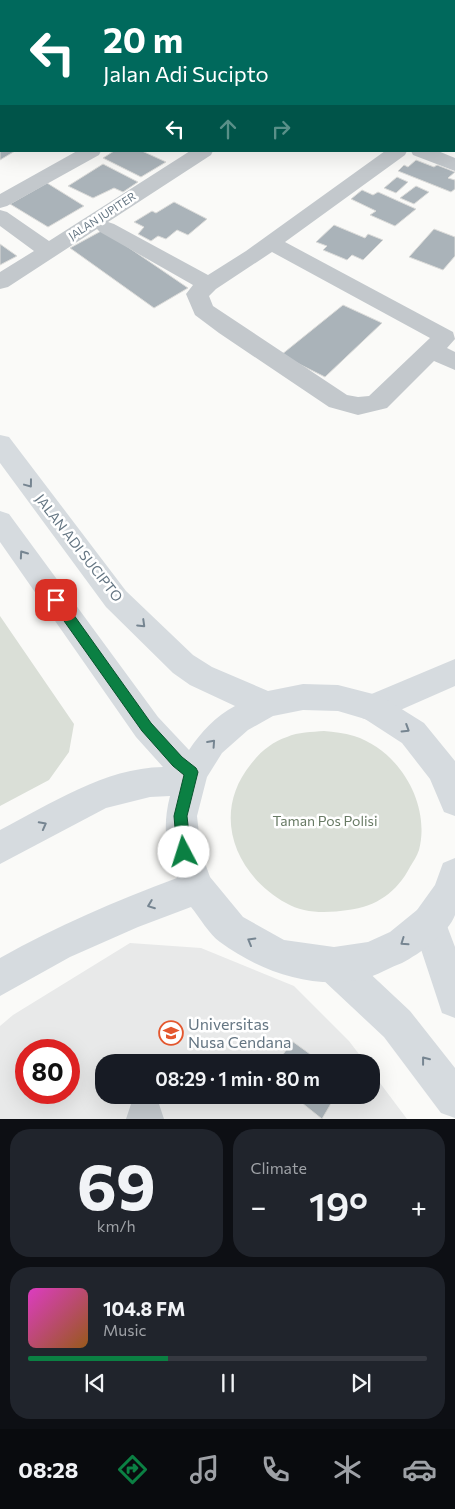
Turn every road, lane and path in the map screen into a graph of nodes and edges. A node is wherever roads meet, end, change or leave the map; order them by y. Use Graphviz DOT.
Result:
graph roads {
  1 [pos="90,152"];
  2 [pos="201,152"];
  3 [pos="397,152"];
  4 [pos="422,152"];
  5 [pos="455,166"];
  6 [pos="0,202"];
  7 [pos="0,216"];
  8 [pos="107,228"];
  9 [pos="270,243"];
  10 [pos="48,251"];
  11 [pos="0,282"];
  12 [pos="208,284"];
  13 [pos="444,339"];
  14 [pos="455,362"];
  15 [pos="0,444"];
  16 [pos="0,521"];
  17 [pos="455,672"];
  18 [pos="268,704"];
  19 [pos="373,708"];
  20 [pos="190,777"];
  21 [pos="455,801"];
  22 [pos="0,848"];
  23 [pos="455,875"];
  24 [pos="197,888"];
  25 [pos="429,922"];
  26 [pos="334,965"];
  27 [pos="0,978"];
  28 [pos="455,1000"];
  29 [pos="455,1099"];
  1 -- 6 [label="street"];
  2 -- 10 [label="street, JALAN JUPITER"];
  3 -- 9 [label="street"];
  4 -- 5 [label="street"];
  7 -- 10 [label="street"];
  8 -- 12 [label="street"];
  9 -- 12 [label="street"];
  9 -- 13 [label="street"];
  10 -- 11 [label="street, JALAN JUPITER"];
  12 -- 13 [label="street"];
  13 -- 14 [label="street"];
  15 -- 18 [label="main road, JALAN ADI SUCIPTO, one-way"];
  20 -- 16 [label="main road, one-way"];
  17 -- 19 [label="main road"];
  18 -- 19 [label="main road"];
  20 -- 18 [label="main road, one-way"];
  19 -- 21 [label="main road, one-way"];
  22 -- 20 [label="main road, one-way"];
  20 -- 24 [label="main road"];
  23 -- 25 [label="main road"];
  26 -- 24 [label="main road, one-way"];
  24 -- 27 [label="main road, one-way"];
  25 -- 26 [label="main road, one-way"];
  25 -- 28 [label="main road"];
  29 -- 26 [label="main road, one-way"];
}
